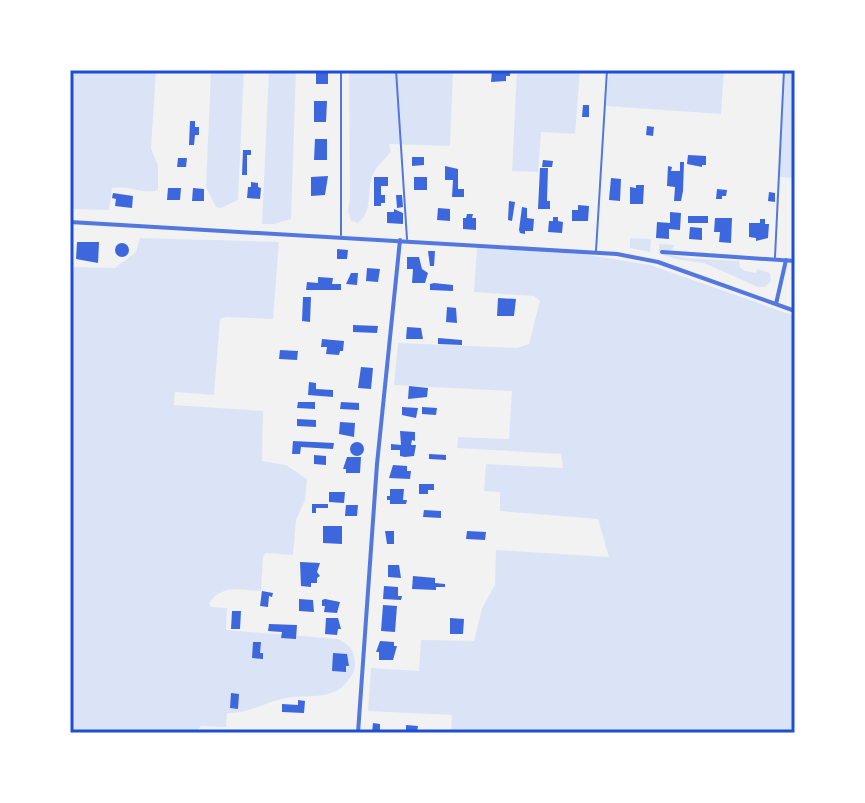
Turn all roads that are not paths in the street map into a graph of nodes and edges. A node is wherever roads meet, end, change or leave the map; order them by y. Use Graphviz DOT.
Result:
graph roads {
  1 [pos="341,70"];
  2 [pos="396,70"];
  3 [pos="607,70"];
  4 [pos="784,70"];
  5 [pos="70,222"];
  6 [pos="341,237"];
  7 [pos="400,240"];
  8 [pos="407,240"];
  9 [pos="596,251"];
  10 [pos="662,252"];
  11 [pos="774,260"];
  12 [pos="786,260"];
  13 [pos="795,261"];
  14 [pos="776,304"];
  15 [pos="795,311"];
  16 [pos="358,733"];
  1 -- 6 [label="lane"];
  2 -- 8 [label="lane"];
  3 -- 9 [label="lane"];
  4 -- 11 [label="lane"];
  5 -- 6 [label="street"];
  6 -- 7 [label="street"];
  7 -- 8 [label="street"];
  7 -- 16 [label="street"];
  8 -- 9 [label="street"];
  9 -- 14 [label="street"];
  10 -- 11 [label="street"];
  11 -- 12 [label="street"];
  12 -- 13 [label="street"];
  12 -- 14 [label="street"];
  14 -- 15 [label="street"];
}
